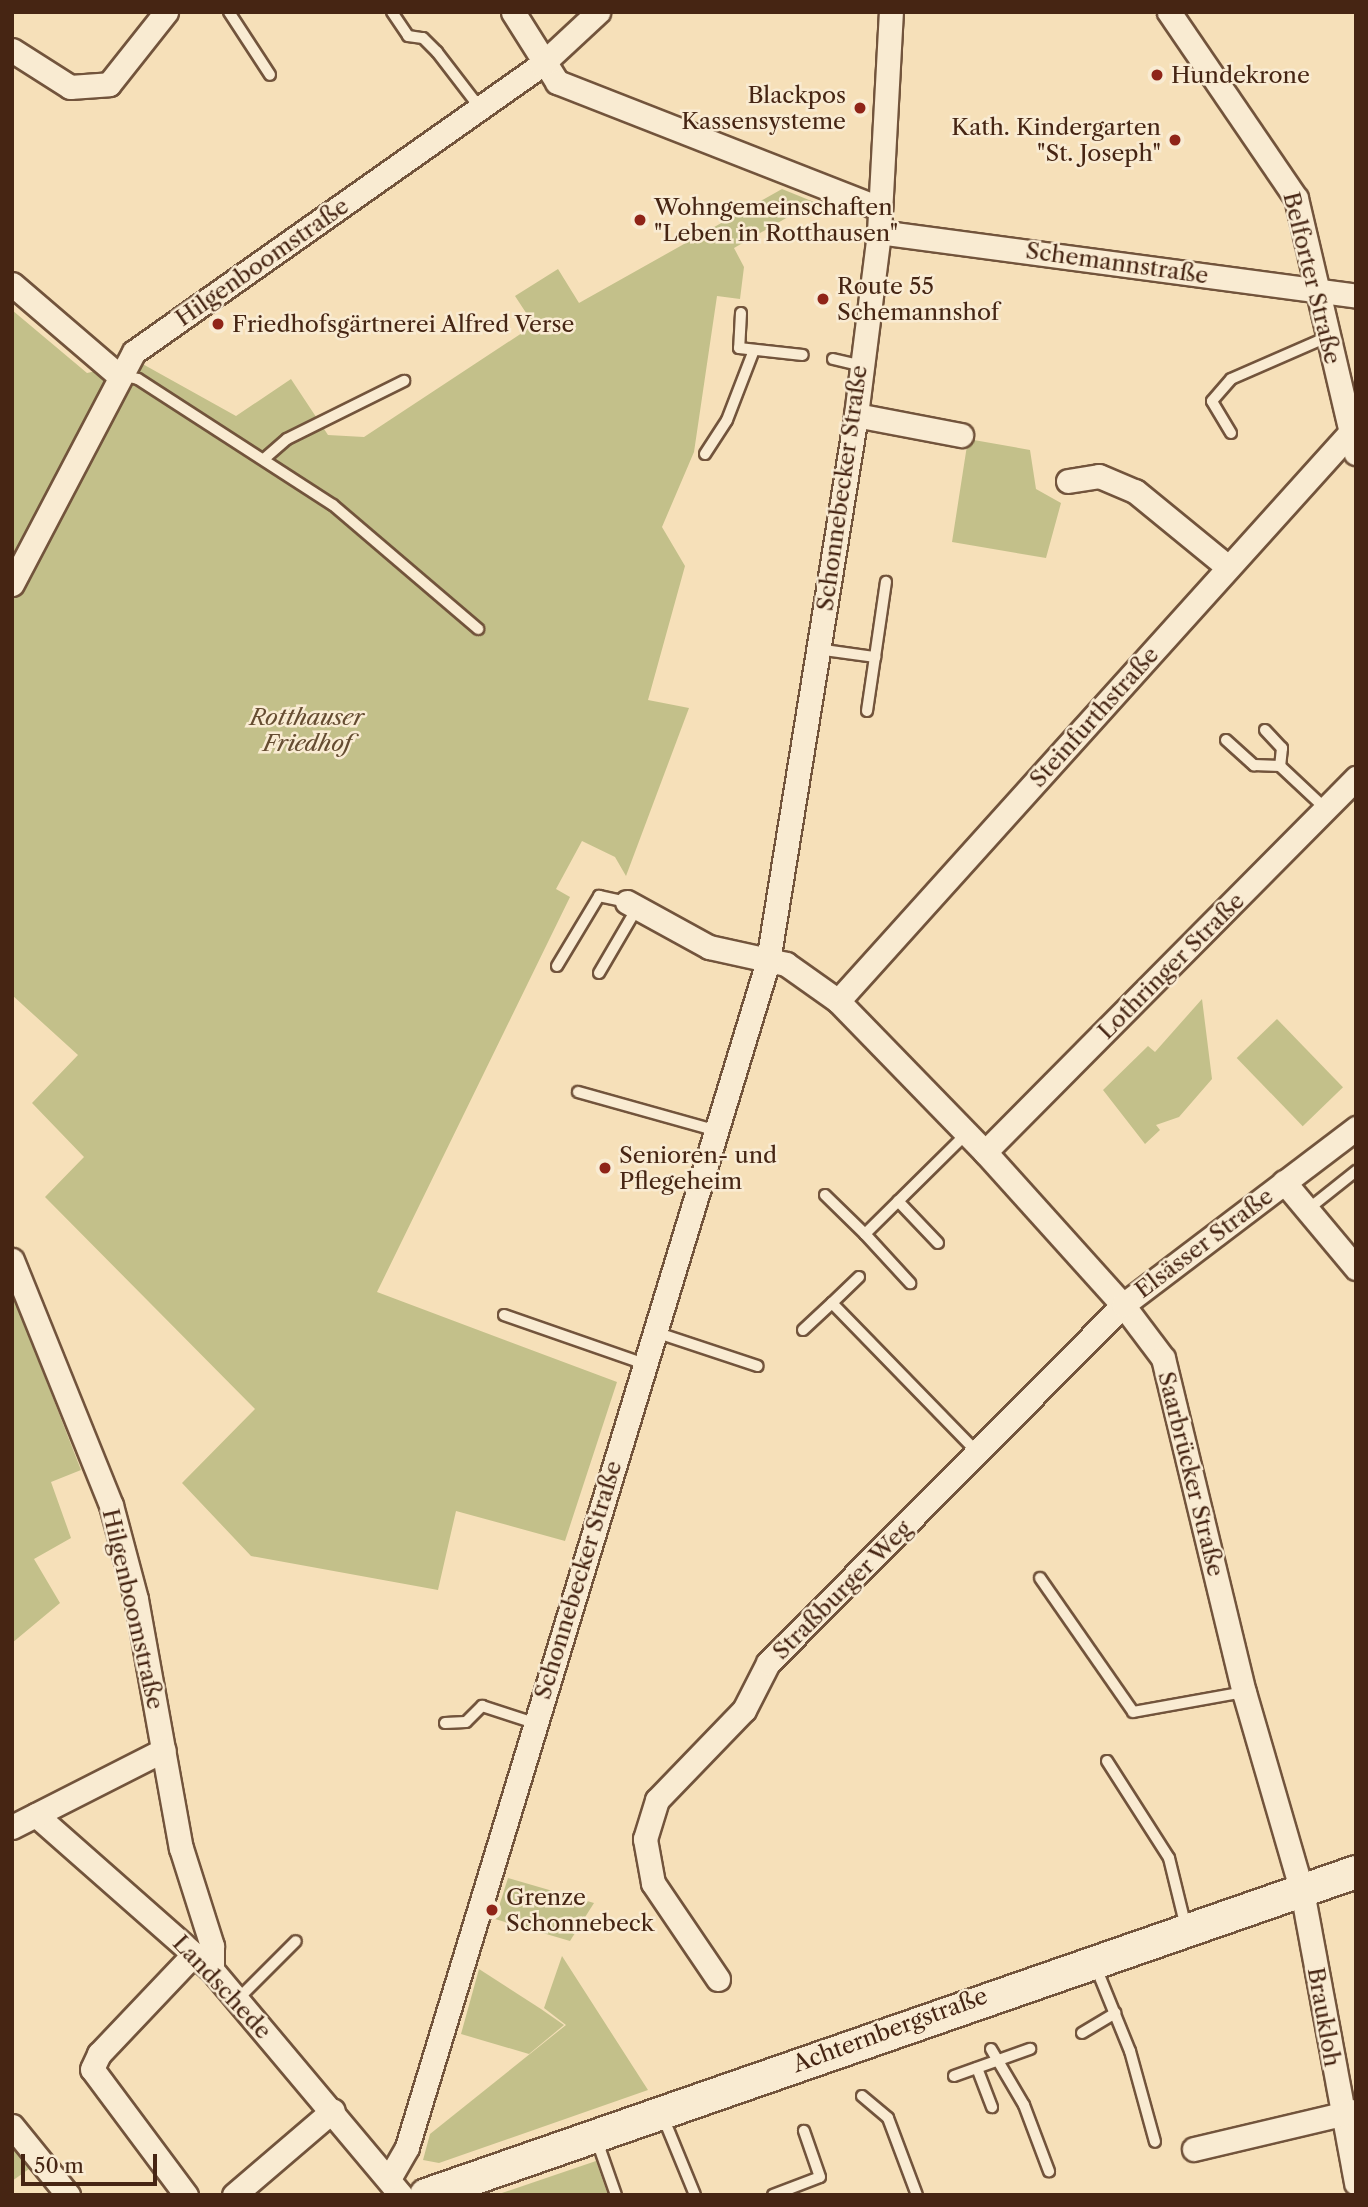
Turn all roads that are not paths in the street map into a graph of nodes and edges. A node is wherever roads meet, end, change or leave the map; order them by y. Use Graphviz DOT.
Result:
graph roads {
  1 [pos="166,12"];
  2 [pos="229,12"];
  3 [pos="392,12"];
  4 [pos="513,12"];
  5 [pos="598,12"];
  6 [pos="891,12"];
  7 [pos="1169,12"];
  8 [pos="12,50"];
  9 [pos="541,65"];
  10 [pos="270,75"];
  11 [pos="480,108"];
  12 [pos="878,208"];
  13 [pos="879,232"];
  14 [pos="12,284"];
  15 [pos="1316,291"];
  16 [pos="1356,296"];
  17 [pos="741,313"];
  18 [pos="1327,337"];
  19 [pos="754,350"];
  20 [pos="803,355"];
  21 [pos="833,359"];
  22 [pos="860,365"];
  23 [pos="118,375"];
  24 [pos="404,381"];
  25 [pos="856,415"];
  26 [pos="1231,433"];
  27 [pos="961,435"];
  28 [pos="1353,443"];
  29 [pos="705,454"];
  30 [pos="264,458"];
  31 [pos="1068,481"];
  32 [pos="1228,568"];
  33 [pos="886,582"];
  34 [pos="12,584"];
  35 [pos="478,629"];
  36 [pos="817,649"];
  37 [pos="875,657"];
  38 [pos="867,711"];
  39 [pos="1265,730"];
  40 [pos="1226,740"];
  41 [pos="1279,766"];
  42 [pos="1356,778"];
  43 [pos="1326,808"];
  44 [pos="632,905"];
  45 [pos="768,961"];
  46 [pos="557,966"];
  47 [pos="599,973"];
  48 [pos="838,1001"];
  49 [pos="578,1092"];
  50 [pos="1356,1128"];
  51 [pos="718,1132"];
  52 [pos="967,1133"];
  53 [pos="985,1152"];
  54 [pos="1356,1171"];
  55 [pos="1284,1182"];
  56 [pos="825,1195"];
  57 [pos="898,1201"];
  58 [pos="1307,1210"];
  59 [pos="865,1234"];
  60 [pos="938,1243"];
  61 [pos="1351,1254"];
  62 [pos="12,1260"];
  63 [pos="859,1277"];
  64 [pos="910,1283"];
  65 [pos="832,1303"];
  66 [pos="1123,1305"];
  67 [pos="504,1314"];
  68 [pos="803,1330"];
  69 [pos="655,1332"];
  70 [pos="645,1364"];
  71 [pos="758,1366"];
  72 [pos="978,1453"];
  73 [pos="1040,1578"];
  74 [pos="1244,1692"];
  75 [pos="446,1723"];
  76 [pos="534,1723"];
  77 [pos="164,1750"];
  78 [pos="1107,1761"];
  79 [pos="36,1815"];
  80 [pos="12,1827"];
  81 [pos="1356,1872"];
  82 [pos="1302,1891"];
  83 [pos="1186,1930"];
  84 [pos="296,1941"];
  85 [pos="194,1954"];
  86 [pos="1093,1959"];
  87 [pos="212,1970"];
  88 [pos="718,1979"];
  89 [pos="237,2000"];
  90 [pos="1115,2013"];
  91 [pos="1082,2033"];
  92 [pos="1030,2049"];
  93 [pos="994,2055"];
  94 [pos="977,2068"];
  95 [pos="954,2076"];
  96 [pos="862,2096"];
  97 [pos="992,2107"];
  98 [pos="333,2110"];
  99 [pos="661,2111"];
  100 [pos="1349,2113"];
  101 [pos="12,2126"];
  102 [pos="804,2131"];
  103 [pos="594,2135"];
  104 [pos="1155,2142"];
  105 [pos="1194,2149"];
  106 [pos="1049,2171"];
  107 [pos="1356,2183"];
  108 [pos="396,2186"];
  109 [pos="68,2195"];
  110 [pos="186,2195"];
  111 [pos="234,2195"];
  112 [pos="426,2195"];
  113 [pos="616,2195"];
  114 [pos="695,2195"];
  115 [pos="773,2195"];
  116 [pos="917,2195"];
  1 -- 8 [label="street"];
  2 -- 10 [label="lane"];
  3 -- 11 [label="lane"];
  4 -- 9 [label="street"];
  5 -- 9 [label="street, Hilgenboomstraße"];
  6 -- 12 [label="street, Schonnebecker Straße"];
  7 -- 15 [label="street, Belforter Straße"];
  9 -- 11 [label="street, Hilgenboomstraße"];
  9 -- 12 [label="street"];
  11 -- 23 [label="street, Hilgenboomstraße"];
  12 -- 13 [label="street, Schonnebecker Straße"];
  13 -- 15 [label="street, Schemannstraße"];
  13 -- 22 [label="street, Schonnebecker Straße"];
  14 -- 23 [label="street"];
  15 -- 16 [label="street, Schemannstraße"];
  15 -- 18 [label="street, Belforter Straße"];
  17 -- 19 [label="lane"];
  18 -- 26 [label="lane"];
  18 -- 28 [label="street, Belforter Straße"];
  19 -- 20 [label="lane"];
  19 -- 29 [label="lane"];
  21 -- 22 [label="lane"];
  22 -- 25 [label="street, Schonnebecker Straße"];
  23 -- 30 [label="lane"];
  23 -- 34 [label="street, Hilgenboomstraße"];
  24 -- 30 [label="lane"];
  25 -- 27 [label="street"];
  25 -- 36 [label="street, Schonnebecker Straße"];
  28 -- 32 [label="street, Steinfurthstraße"];
  30 -- 35 [label="lane"];
  31 -- 32 [label="street"];
  32 -- 48 [label="street, Steinfurthstraße"];
  33 -- 37 [label="lane"];
  36 -- 37 [label="lane"];
  36 -- 45 [label="street, Schonnebecker Straße"];
  37 -- 38 [label="lane"];
  39 -- 41 [label="lane"];
  40 -- 41 [label="lane"];
  41 -- 43 [label="lane"];
  42 -- 43 [label="street, Lothringer Straße"];
  43 -- 53 [label="street, Lothringer Straße"];
  44 -- 45 [label="street"];
  44 -- 46 [label="lane"];
  44 -- 47 [label="lane"];
  45 -- 48 [label="street, Saarbrücker Straße"];
  45 -- 51 [label="street, Schonnebecker Straße"];
  48 -- 52 [label="street, Saarbrücker Straße"];
  49 -- 51 [label="lane"];
  50 -- 55 [label="street, Elsässer Straße"];
  51 -- 69 [label="street, Schonnebecker Straße"];
  52 -- 53 [label="street, Saarbrücker Straße"];
  52 -- 57 [label="lane"];
  53 -- 66 [label="street, Saarbrücker Straße"];
  54 -- 58 [label="lane"];
  55 -- 58 [label="street, Elsässer Straße"];
  55 -- 66 [label="street, Elsässer Straße"];
  56 -- 59 [label="lane"];
  57 -- 59 [label="lane"];
  57 -- 60 [label="lane"];
  58 -- 61 [label="street, Elsässer Straße"];
  59 -- 64 [label="lane"];
  62 -- 77 [label="street, Hilgenboomstraße"];
  63 -- 65 [label="lane"];
  65 -- 68 [label="lane"];
  65 -- 72 [label="lane"];
  66 -- 72 [label="street, Straßburger Weg"];
  66 -- 74 [label="street, Saarbrücker Straße"];
  67 -- 70 [label="lane"];
  69 -- 70 [label="street, Schonnebecker Straße"];
  69 -- 71 [label="lane"];
  70 -- 76 [label="street, Schonnebecker Straße"];
  72 -- 88 [label="street, Straßburger Weg"];
  73 -- 74 [label="lane"];
  74 -- 82 [label="street, Saarbrücker Straße"];
  75 -- 76 [label="lane"];
  76 -- 108 [label="street, Schonnebecker Straße"];
  77 -- 79 [label="street"];
  77 -- 87 [label="street, Hilgenboomstraße"];
  78 -- 83 [label="lane"];
  79 -- 80 [label="street"];
  79 -- 85 [label="street, Landschede"];
  81 -- 82 [label="street, Achternbergstraße"];
  82 -- 83 [label="street, Achternbergstraße"];
  82 -- 100 [label="street, Braukloh"];
  83 -- 86 [label="street, Achternbergstraße"];
  84 -- 89 [label="lane"];
  85 -- 87 [label="street, Landschede"];
  85 -- 110 [label="street"];
  86 -- 90 [label="lane"];
  86 -- 99 [label="street, Achternbergstraße"];
  87 -- 89 [label="street, Landschede"];
  89 -- 98 [label="street, Landschede"];
  90 -- 91 [label="lane"];
  90 -- 104 [label="lane"];
  92 -- 93 [label="lane"];
  93 -- 94 [label="lane"];
  93 -- 106 [label="lane"];
  94 -- 95 [label="lane"];
  94 -- 97 [label="lane"];
  96 -- 116 [label="lane"];
  98 -- 108 [label="street, Landschede"];
  98 -- 111 [label="street"];
  99 -- 103 [label="street, Achternbergstraße"];
  99 -- 114 [label="lane"];
  100 -- 105 [label="street"];
  100 -- 107 [label="street, Braukloh"];
  101 -- 109 [label="street"];
  102 -- 115 [label="lane"];
  103 -- 112 [label="street, Achternbergstraße"];
  103 -- 113 [label="lane"];
}
